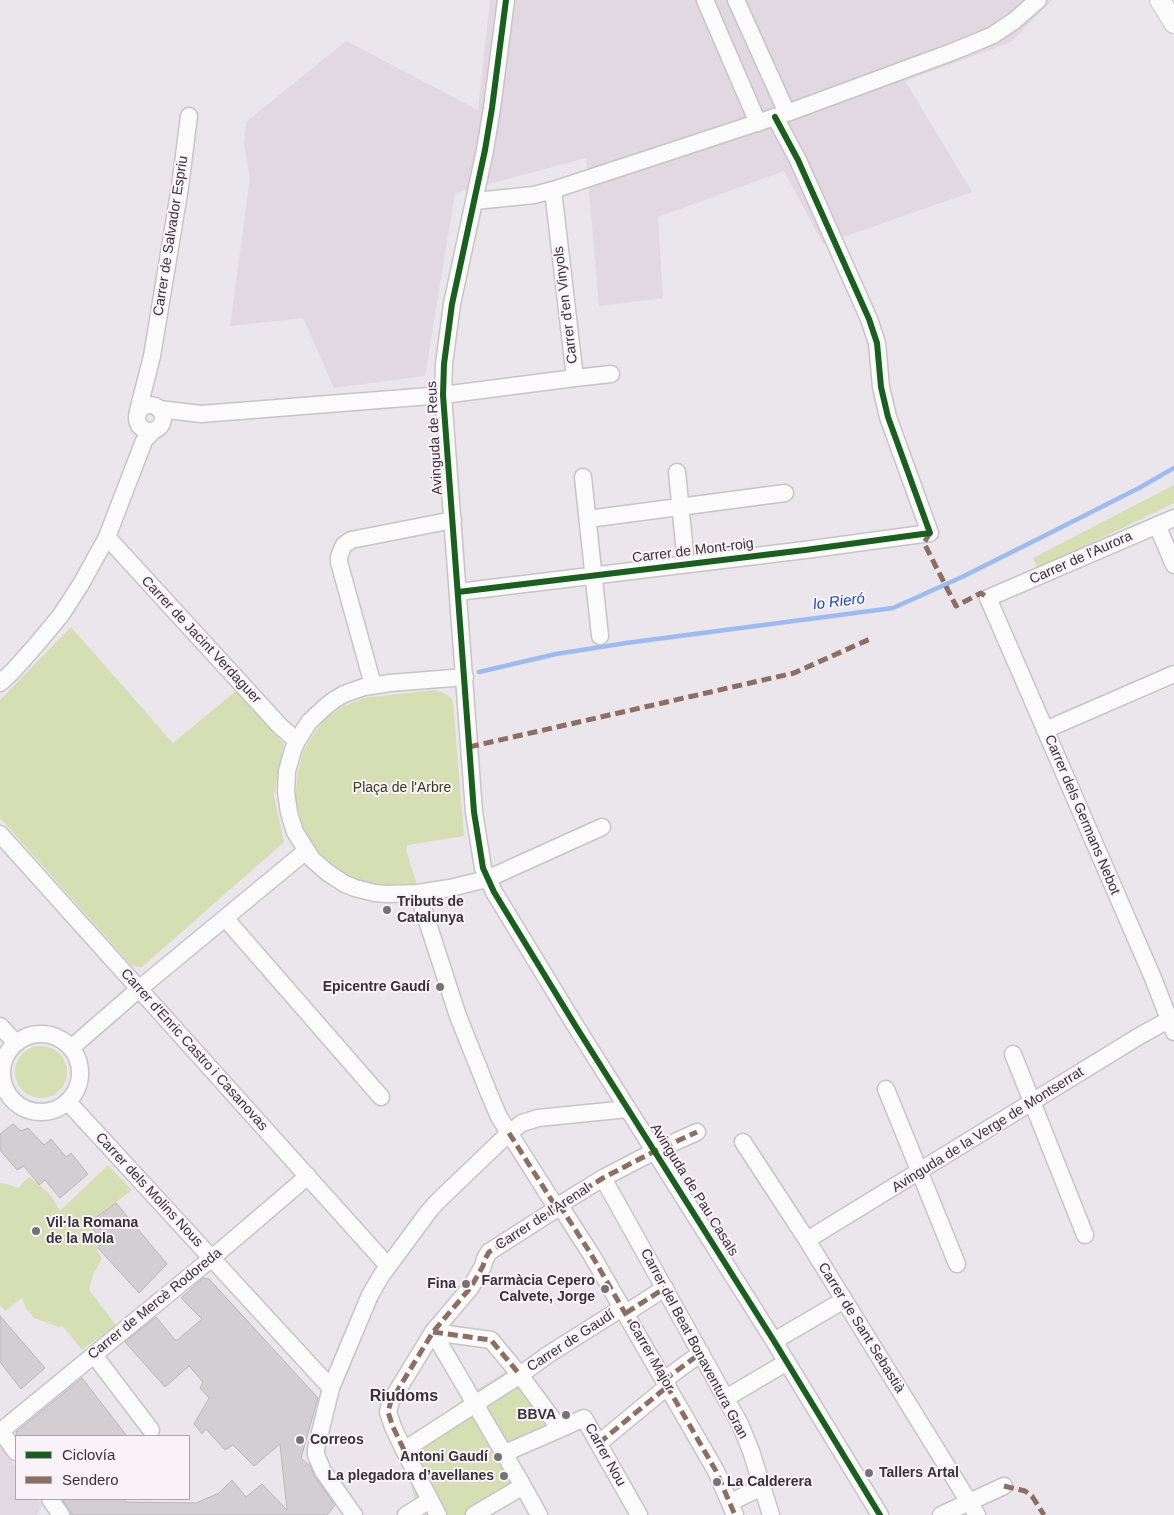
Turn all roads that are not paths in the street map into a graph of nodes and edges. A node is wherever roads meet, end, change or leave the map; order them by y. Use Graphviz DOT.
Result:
graph roads {
  1 [pos="506,0"];
  2 [pos="705,0"];
  3 [pos="736,0"];
  4 [pos="1038,0"];
  5 [pos="1160,0"];
  6 [pos="1174,23"];
  7 [pos="781,115"];
  8 [pos="189,116"];
  9 [pos="758,123"];
  10 [pos="553,190"];
  11 [pos="474,201"];
  12 [pos="152,356"];
  13 [pos="611,374"];
  14 [pos="575,378"];
  15 [pos="443,395"];
  16 [pos="157,407"];
  17 [pos="202,414"];
  18 [pos="138,417"];
  19 [pos="157,428"];
  20 [pos="677,472"];
  21 [pos="583,476"];
  22 [pos="124,489"];
  23 [pos="785,494"];
  24 [pos="680,507"];
  25 [pos="588,518"];
  26 [pos="1174,518"];
  27 [pos="453,520"];
  28 [pos="1157,525"];
  29 [pos="107,537"];
  30 [pos="686,564"];
  31 [pos="1174,565"];
  32 [pos="593,576"];
  33 [pos="458,592"];
  34 [pos="988,598"];
  35 [pos="600,636"];
  36 [pos="1174,674"];
  37 [pos="465,676"];
  38 [pos="0,682"];
  39 [pos="372,685"];
  40 [pos="1045,730"];
  41 [pos="297,741"];
  42 [pos="602,827"];
  43 [pos="0,834"];
  44 [pos="306,851"];
  45 [pos="487,879"];
  46 [pos="418,893"];
  47 [pos="225,918"];
  48 [pos="139,989"];
  49 [pos="1172,1023"];
  50 [pos="0,1026"];
  51 [pos="16,1043"];
  52 [pos="71,1048"];
  53 [pos="1013,1054"];
  54 [pos="886,1089"];
  55 [pos="381,1097"];
  56 [pos="68,1102"];
  57 [pos="5,1103"];
  58 [pos="1032,1103"];
  59 [pos="628,1109"];
  60 [pos="697,1132"];
  61 [pos="509,1133"];
  62 [pos="743,1142"];
  63 [pos="654,1151"];
  64 [pos="919,1172"];
  65 [pos="308,1176"];
  66 [pos="603,1178"];
  67 [pos="556,1207"];
  68 [pos="1085,1235"];
  69 [pos="808,1240"];
  70 [pos="212,1258"];
  71 [pos="957,1264"];
  72 [pos="388,1266"];
  73 [pos="665,1288"];
  74 [pos="844,1300"];
  75 [pos="624,1311"];
  76 [pos="432,1332"];
  77 [pos="774,1341"];
  78 [pos="701,1353"];
  79 [pos="94,1355"];
  80 [pos="787,1362"];
  81 [pos="520,1375"];
  82 [pos="666,1383"];
  83 [pos="331,1388"];
  84 [pos="726,1398"];
  85 [pos="476,1403"];
  86 [pos="560,1429"];
  87 [pos="0,1430"];
  88 [pos="151,1430"];
  89 [pos="599,1443"];
  90 [pos="404,1450"];
  91 [pos="15,1451"];
  92 [pos="505,1454"];
  93 [pos="523,1486"];
  94 [pos="1004,1486"];
  95 [pos="762,1487"];
  96 [pos="51,1500"];
  97 [pos="430,1500"];
  98 [pos="733,1508"];
  99 [pos="973,1508"];
  100 [pos="348,1511"];
  101 [pos="62,1515"];
  102 [pos="406,1515"];
  103 [pos="438,1515"];
  104 [pos="474,1515"];
  105 [pos="539,1515"];
  106 [pos="639,1515"];
  107 [pos="771,1515"];
  108 [pos="880,1515"];
  109 [pos="941,1515"];
  1 -- 11 [label="street, Avinguda de Reus"];
  2 -- 9 [label="street"];
  3 -- 7 [label="street"];
  4 -- 7 [label="street"];
  5 -- 6 [label="main road"];
  7 -- 9 [label="street"];
  7 -- 30 [label="street, Carrer de Mont-roig"];
  8 -- 12 [label="street, Carrer de Salvador Espriu"];
  9 -- 10 [label="street"];
  10 -- 11 [label="street"];
  10 -- 14 [label="street, Carrer d'en Vinyols"];
  11 -- 15 [label="street, Avinguda de Reus"];
  12 -- 16 [label="street, Carrer de Salvador Espriu"];
  12 -- 18 [label="street, Carrer de Salvador Espriu"];
  13 -- 14 [label="street"];
  14 -- 15 [label="street, Carrer d'en Vinyols"];
  15 -- 17 [label="street, Carrer d'en Vinyols"];
  15 -- 27 [label="street, Avinguda de Reus"];
  16 -- 17 [label="street"];
  16 -- 18 [label="street"];
  16 -- 19 [label="street"];
  17 -- 19 [label="street"];
  18 -- 19 [label="street"];
  18 -- 22 [label="street, Carrer de Salvador Espriu"];
  19 -- 22 [label="street, Carrer de Salvador Espriu"];
  20 -- 24 [label="street"];
  21 -- 25 [label="street"];
  22 -- 29 [label="street, Carrer de Salvador Espriu"];
  23 -- 24 [label="street"];
  24 -- 25 [label="street"];
  24 -- 30 [label="street"];
  25 -- 32 [label="street"];
  26 -- 28 [label="street, Carrer de l'Aurora"];
  27 -- 33 [label="street, Avinguda de Reus"];
  27 -- 39 [label="street"];
  28 -- 31 [label="street"];
  28 -- 34 [label="street, Carrer de l'Aurora"];
  29 -- 38 [label="street, Carrer de Salvador Espriu"];
  29 -- 41 [label="street, Carrer de Jacint Verdaguer"];
  30 -- 32 [label="street, Carrer de Mont-roig"];
  32 -- 33 [label="street, Carrer de Mont-roig"];
  32 -- 35 [label="street"];
  33 -- 37 [label="street, Avinguda de Reus"];
  34 -- 40 [label="street, Carrer dels Germans Nebot"];
  36 -- 40 [label="street"];
  37 -- 39 [label="street"];
  37 -- 45 [label="street, Avinguda de Reus"];
  39 -- 41 [label="street"];
  40 -- 49 [label="street, Carrer dels Germans Nebot"];
  41 -- 44 [label="street"];
  42 -- 45 [label="street"];
  43 -- 48 [label="street, Carrer d'Enric Castro i Casanovas"];
  44 -- 46 [label="street"];
  44 -- 47 [label="street"];
  45 -- 46 [label="street"];
  45 -- 59 [label="street, Avinguda de Pau Casals"];
  46 -- 61 [label="street"];
  47 -- 48 [label="street"];
  47 -- 55 [label="street"];
  48 -- 52 [label="street"];
  48 -- 65 [label="street, Carrer d'Enric Castro i Casanovas"];
  49 -- 58 [label="street, Avinguda de la Verge de Montserrat"];
  50 -- 51 [label="street"];
  51 -- 52 [label="street"];
  51 -- 57 [label="street"];
  52 -- 56 [label="street"];
  53 -- 58 [label="street"];
  54 -- 64 [label="street"];
  56 -- 57 [label="street"];
  56 -- 70 [label="street, Carrer dels Molins Nous"];
  58 -- 64 [label="street, Avinguda de la Verge de Montserrat"];
  58 -- 68 [label="street"];
  59 -- 61 [label="street"];
  59 -- 63 [label="street, Avinguda de Pau Casals"];
  60 -- 63 [label="street, Carrer de l'Arenal"];
  61 -- 67 [label="street"];
  61 -- 72 [label="street"];
  62 -- 69 [label="street, Carrer de Sant Sebastià"];
  63 -- 66 [label="street, Carrer de l'Arenal"];
  63 -- 77 [label="street, Avinguda de Pau Casals"];
  64 -- 69 [label="street, Avinguda de la Verge de Montserrat"];
  64 -- 71 [label="street"];
  65 -- 70 [label="street, Carrer de Mercè Rodoreda"];
  65 -- 72 [label="street, Carrer d'Enric Castro i Casanovas"];
  66 -- 67 [label="street, Carrer de l'Arenal"];
  66 -- 73 [label="street, Carrer del Beat Bonaventura Gran"];
  67 -- 75 [label="street, Carrer Major"];
  67 -- 76 [label="street, Carrer de l'Arenal"];
  69 -- 74 [label="street, Carrer de Sant Sebastià"];
  70 -- 79 [label="street, Carrer de Mercè Rodoreda"];
  70 -- 83 [label="street, Carrer dels Molins Nous"];
  72 -- 83 [label="street"];
  73 -- 75 [label="street, Carrer de Gaudí"];
  73 -- 78 [label="street, Carrer del Beat Bonaventura Gran"];
  74 -- 77 [label="street"];
  74 -- 99 [label="street, Carrer de Sant Sebastià"];
  75 -- 81 [label="street, Carrer de Gaudí"];
  75 -- 82 [label="street, Carrer Major"];
  76 -- 81 [label="street"];
  76 -- 85 [label="street"];
  76 -- 90 [label="street, Carrer de l'Arenal"];
  77 -- 80 [label="street, Avinguda de Pau Casals"];
  78 -- 82 [label="street"];
  78 -- 84 [label="street, Carrer del Beat Bonaventura Gran"];
  79 -- 87 [label="street, Carrer de Mercè Rodoreda"];
  79 -- 88 [label="street"];
  80 -- 84 [label="street"];
  80 -- 108 [label="street, Avinguda de Pau Casals"];
  81 -- 85 [label="street, Carrer de Gaudí"];
  81 -- 86 [label="street"];
  82 -- 89 [label="street"];
  82 -- 98 [label="street, Carrer Major"];
  83 -- 100 [label="street"];
  84 -- 95 [label="street, Carrer del Beat Bonaventura Gran"];
  85 -- 90 [label="street, Carrer de Gaudí"];
  85 -- 92 [label="street"];
  86 -- 89 [label="street, Carrer Nou"];
  86 -- 92 [label="street"];
  87 -- 91 [label="street"];
  89 -- 106 [label="street, Carrer Nou"];
  90 -- 97 [label="street"];
  92 -- 93 [label="street"];
  93 -- 104 [label="street"];
  93 -- 105 [label="street"];
  94 -- 99 [label="street"];
  95 -- 98 [label="street"];
  95 -- 107 [label="street, Carrer del Beat Bonaventura Gran"];
  96 -- 101 [label="street"];
  97 -- 102 [label="street"];
  97 -- 103 [label="street"];
  99 -- 109 [label="street"];
}
